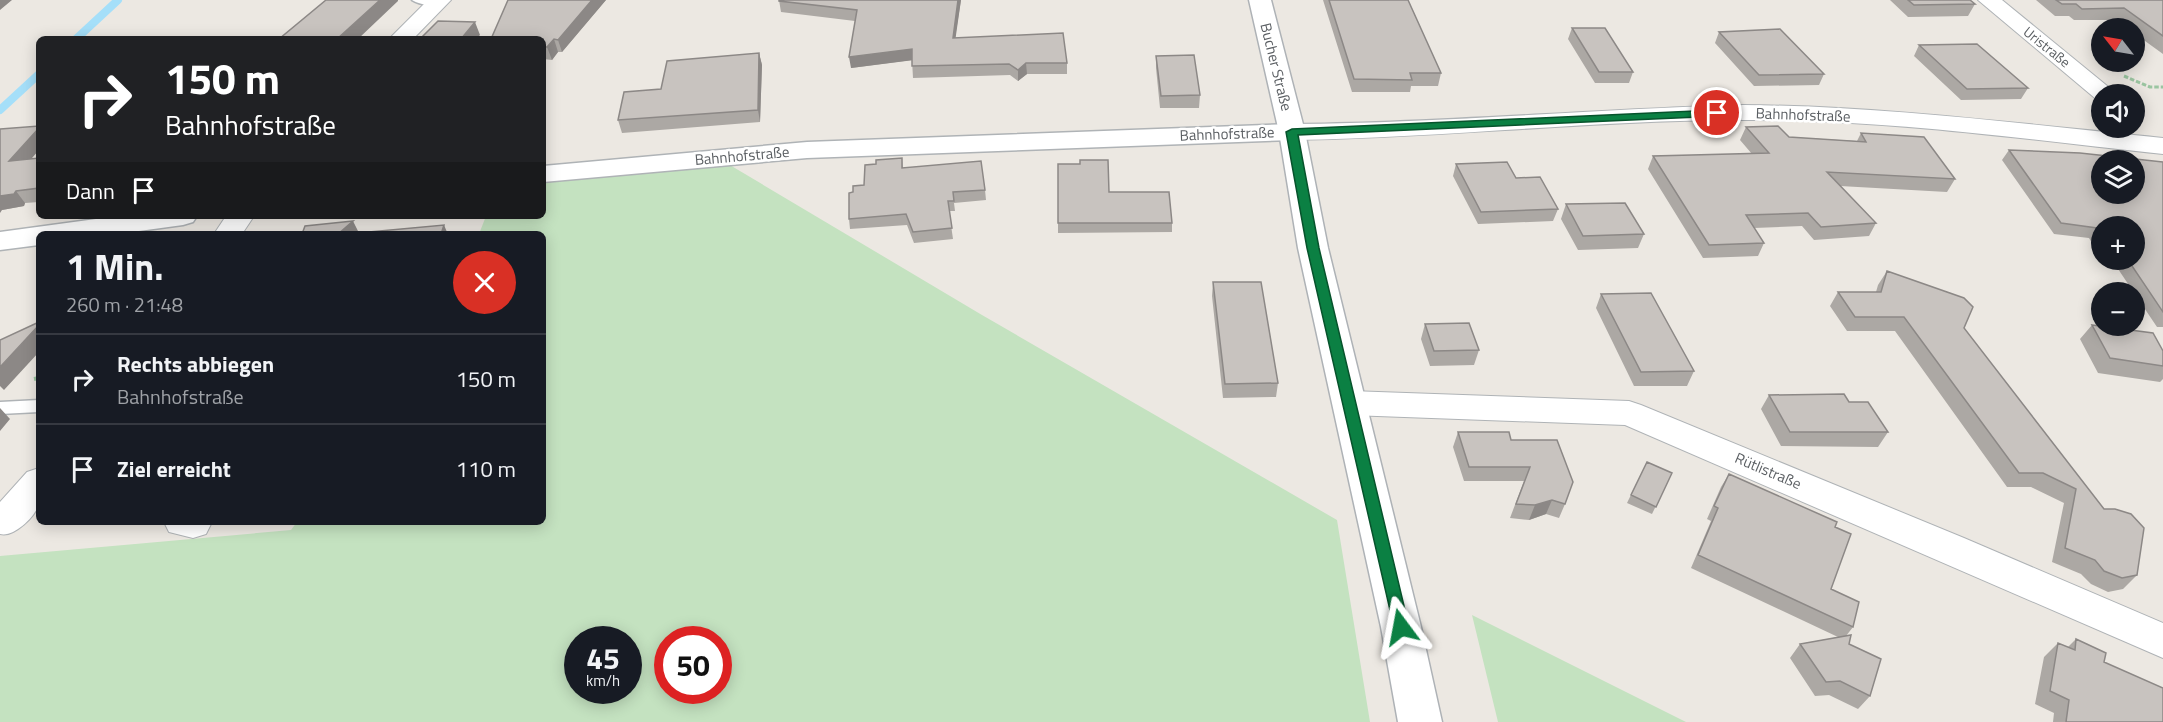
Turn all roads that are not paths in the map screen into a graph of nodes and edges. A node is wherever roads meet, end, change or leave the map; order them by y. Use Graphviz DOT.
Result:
graph roads {
  1 [pos="1260,0"];
  2 [pos="1989,0"];
  3 [pos="432,1"];
  4 [pos="403,36"];
  5 [pos="2093,84"];
  6 [pos="2145,128"];
  7 [pos="1292,132"];
  8 [pos="2163,144"];
  9 [pos="546,174"];
  10 [pos="161,219"];
  11 [pos="74,231"];
  12 [pos="36,236"];
  13 [pos="0,241"];
  14 [pos="1350,403"];
  15 [pos="36,406"];
  16 [pos="0,408"];
  17 [pos="36,488"];
  18 [pos="5,521"];
  19 [pos="2163,641"];
  20 [pos="1420,722"];
  1 -- 7 [label="main road, Bucher Straße"];
  2 -- 5 [label="street, Uristraße"];
  3 -- 4 [label="street"];
  6 -- 8 [label="street"];
  7 -- 8 [label="street, Bahnhofstraße"];
  7 -- 9 [label="main road, Bahnhofstraße"];
  7 -- 14 [label="main road, Bucher Straße"];
  10 -- 11 [label="main road"];
  12 -- 13 [label="main road"];
  14 -- 19 [label="street, Rütlistraße"];
  14 -- 20 [label="main road, Bucher Straße"];
  15 -- 16 [label="lane"];
  17 -- 18 [label="street"];
}
